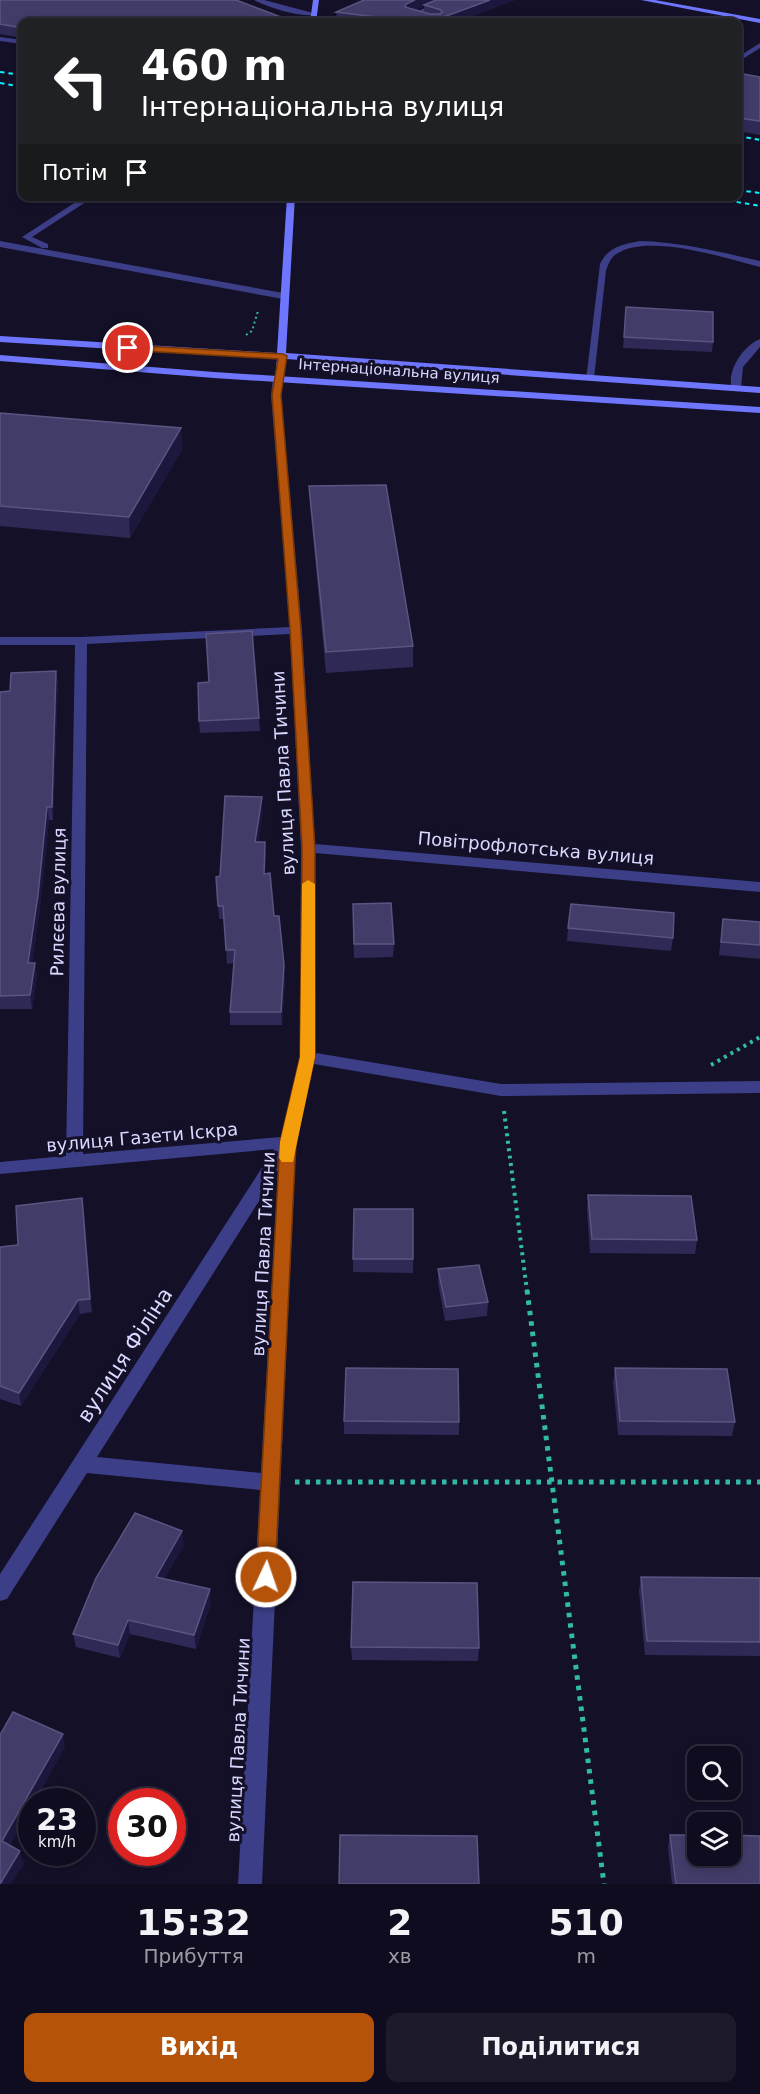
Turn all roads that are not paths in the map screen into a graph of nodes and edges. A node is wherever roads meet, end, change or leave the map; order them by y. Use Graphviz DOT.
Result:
graph roads {
  1 [pos="257,0"];
  2 [pos="316,0"];
  3 [pos="449,0"];
  4 [pos="644,0"];
  5 [pos="314,14"];
  6 [pos="314,18"];
  7 [pos="419,18"];
  8 [pos="760,21"];
  9 [pos="0,39"];
  10 [pos="18,41"];
  11 [pos="760,45"];
  12 [pos="742,57"];
  13 [pos="83,201"];
  14 [pos="291,201"];
  15 [pos="0,244"];
  16 [pos="101,264"];
  17 [pos="760,264"];
  18 [pos="283,296"];
  19 [pos="0,339"];
  20 [pos="760,342"];
  21 [pos="283,356"];
  22 [pos="0,358"];
  23 [pos="278,378"];
  24 [pos="589,378"];
  25 [pos="736,388"];
  26 [pos="760,390"];
  27 [pos="760,410"];
  28 [pos="296,630"];
  29 [pos="0,641"];
  30 [pos="81,641"];
  31 [pos="308,848"];
  32 [pos="760,887"];
  33 [pos="308,1057"];
  34 [pos="759,1091"];
  35 [pos="288,1142"];
  36 [pos="74,1163"];
  37 [pos="0,1168"];
  38 [pos="82,1464"];
  39 [pos="270,1482"];
  40 [pos="0,1592"];
  41 [pos="250,1884"];
  1 -- 5 [label="street"];
  2 -- 5 [label="main road"];
  3 -- 7 [label="street"];
  4 -- 8 [label="main road"];
  5 -- 6 [label="main road"];
  9 -- 10 [label="street"];
  11 -- 12 [label="street"];
  13 -- 16 [label="street"];
  14 -- 18 [label="main road"];
  15 -- 16 [label="street"];
  16 -- 18 [label="street"];
  17 -- 24 [label="street"];
  18 -- 21 [label="main road"];
  19 -- 21 [label="main road, Інтернаціональна вулиця"];
  20 -- 25 [label="street"];
  21 -- 23 [label="main road"];
  21 -- 24 [label="main road, Інтернаціональна вулиця"];
  22 -- 23 [label="main road, Інтернаціональна вулиця"];
  23 -- 27 [label="main road, Інтернаціональна вулиця"];
  23 -- 28 [label="street, вулиця Павла Тичини"];
  24 -- 25 [label="main road, Інтернаціональна вулиця"];
  25 -- 26 [label="main road, Інтернаціональна вулиця"];
  28 -- 30 [label="street"];
  28 -- 31 [label="street, вулиця Павла Тичини"];
  29 -- 30 [label="street"];
  30 -- 36 [label="street, Рилєєва вулиця"];
  31 -- 32 [label="street, Повітрофлотська вулиця"];
  31 -- 33 [label="street, вулиця Павла Тичини"];
  33 -- 34 [label="street"];
  33 -- 35 [label="street, вулиця Павла Тичини"];
  35 -- 36 [label="street, вулиця Газети Іскра"];
  35 -- 38 [label="street, вулиця Філіна"];
  35 -- 39 [label="street, вулиця Павла Тичини"];
  36 -- 37 [label="street, вулиця Газети Іскра"];
  38 -- 39 [label="street"];
  38 -- 40 [label="street, вулиця Філіна"];
  39 -- 41 [label="street, вулиця Павла Тичини"];
}
